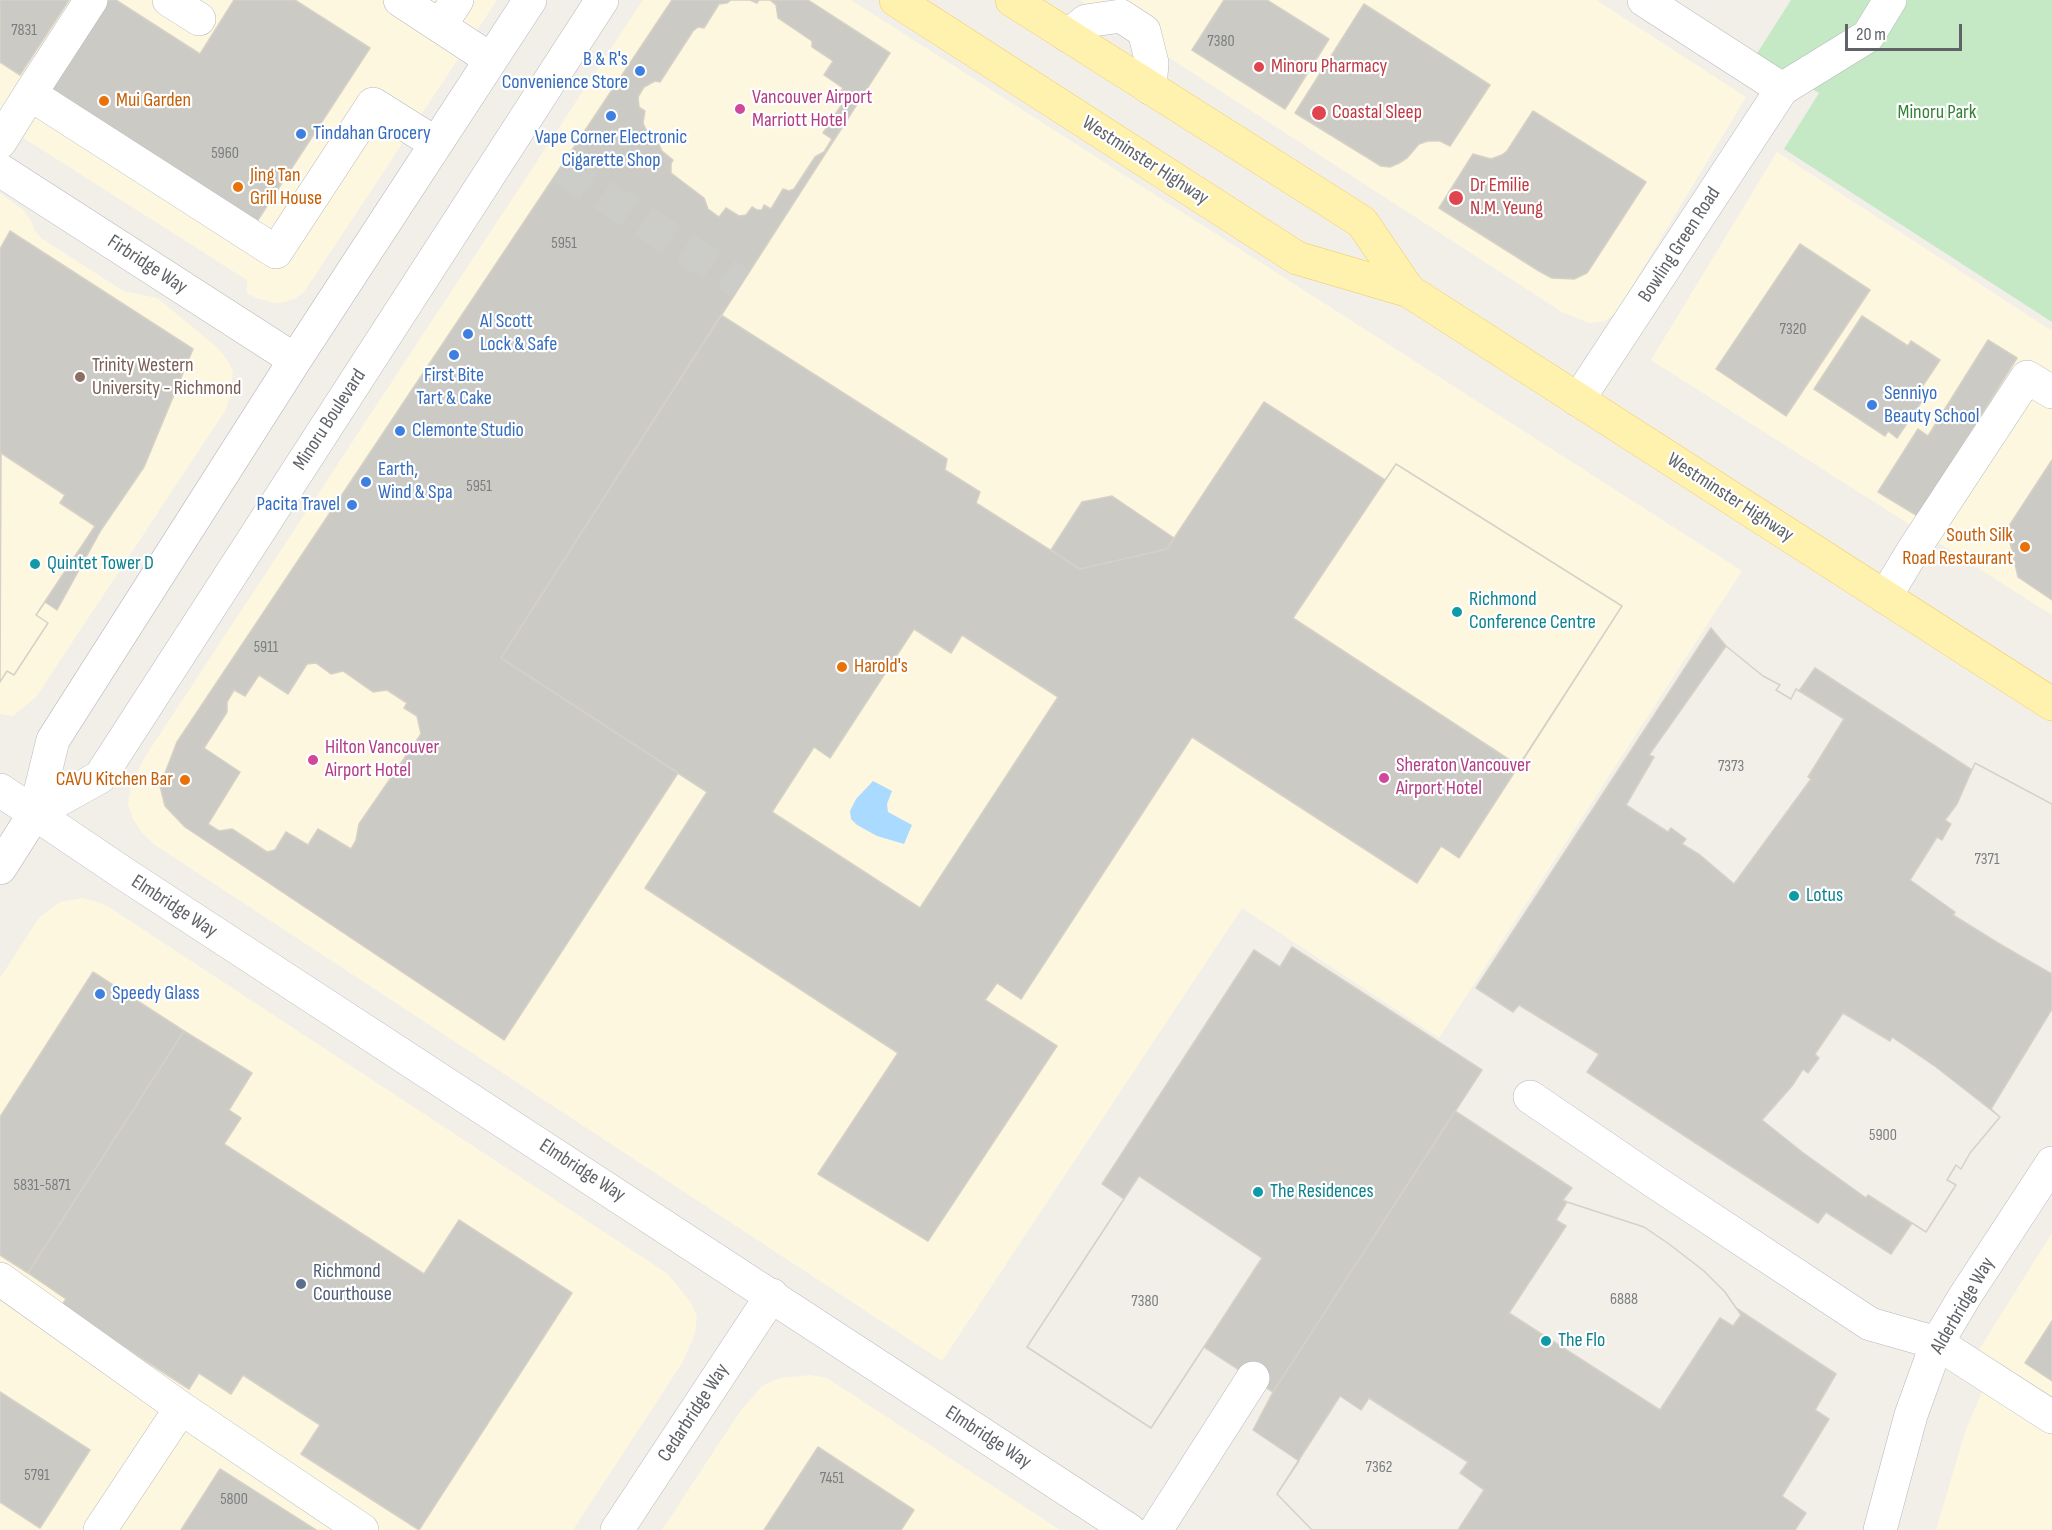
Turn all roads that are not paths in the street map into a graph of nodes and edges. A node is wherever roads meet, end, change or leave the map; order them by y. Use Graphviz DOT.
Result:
graph roads {
  1 [pos="91,0"];
  2 [pos="169,0"];
  3 [pos="400,0"];
  4 [pos="530,0"];
  5 [pos="602,0"];
  6 [pos="896,0"];
  7 [pos="1012,0"];
  8 [pos="1644,0"];
  9 [pos="1890,0"];
  10 [pos="1137,11"];
  11 [pos="448,13"];
  12 [pos="199,19"];
  13 [pos="1068,36"];
  14 [pos="490,59"];
  15 [pos="1150,88"];
  16 [pos="1782,89"];
  17 [pos="30,94"];
  18 [pos="0,142"];
  19 [pos="435,143"];
  20 [pos="0,170"];
  21 [pos="1409,291"];
  22 [pos="295,360"];
  23 [pos="2052,392"];
  24 [pos="1578,400"];
  25 [pos="1885,597"];
  26 [pos="2052,704"];
  27 [pos="0,790"];
  28 [pos="35,813"];
  29 [pos="0,868"];
  30 [pos="1530,1097"];
  31 [pos="2052,1163"];
  32 [pos="0,1279"];
  33 [pos="772,1295"];
  34 [pos="1937,1343"];
  35 [pos="1253,1378"];
  36 [pos="181,1408"];
  37 [pos="2052,1417"];
  38 [pos="100,1530"];
  39 [pos="362,1530"];
  40 [pos="617,1530"];
  41 [pos="1129,1530"];
  42 [pos="1156,1530"];
  43 [pos="1880,1530"];
  1 -- 17 [label="street"];
  2 -- 12 [label="street"];
  3 -- 11 [label="street"];
  4 -- 14 [label="street, Minoru Boulevard"];
  5 -- 28 [label="street, Minoru Boulevard"];
  6 -- 21 [label="main road, Westminster Highway"];
  7 -- 13 [label="main road, Westminster Highway"];
  8 -- 16 [label="street"];
  9 -- 16 [label="street"];
  10 -- 13 [label="street"];
  10 -- 15 [label="street"];
  11 -- 14 [label="street"];
  13 -- 15 [label="main road, Westminster Highway"];
  14 -- 19 [label="street, Minoru Boulevard"];
  15 -- 21 [label="main road, Westminster Highway"];
  16 -- 24 [label="street, Bowling Green Road"];
  17 -- 18 [label="street"];
  17 -- 19 [label="street"];
  19 -- 22 [label="street, Minoru Boulevard"];
  20 -- 22 [label="street, Firbridge Way"];
  21 -- 24 [label="main road, Westminster Highway"];
  22 -- 28 [label="street, Minoru Boulevard"];
  23 -- 25 [label="street"];
  24 -- 25 [label="main road, Westminster Highway"];
  25 -- 26 [label="main road, Westminster Highway"];
  27 -- 28 [label="street, Elmbridge Way"];
  28 -- 29 [label="street, Minoru Boulevard"];
  28 -- 33 [label="street, Elmbridge Way"];
  30 -- 34 [label="street"];
  31 -- 34 [label="street, Alderbridge Way"];
  32 -- 36 [label="street"];
  33 -- 40 [label="street, Cedarbridge Way"];
  33 -- 41 [label="street, Elmbridge Way"];
  34 -- 37 [label="street"];
  34 -- 43 [label="street, Alderbridge Way"];
  35 -- 42 [label="street"];
  36 -- 38 [label="street"];
  36 -- 39 [label="street"];
}
